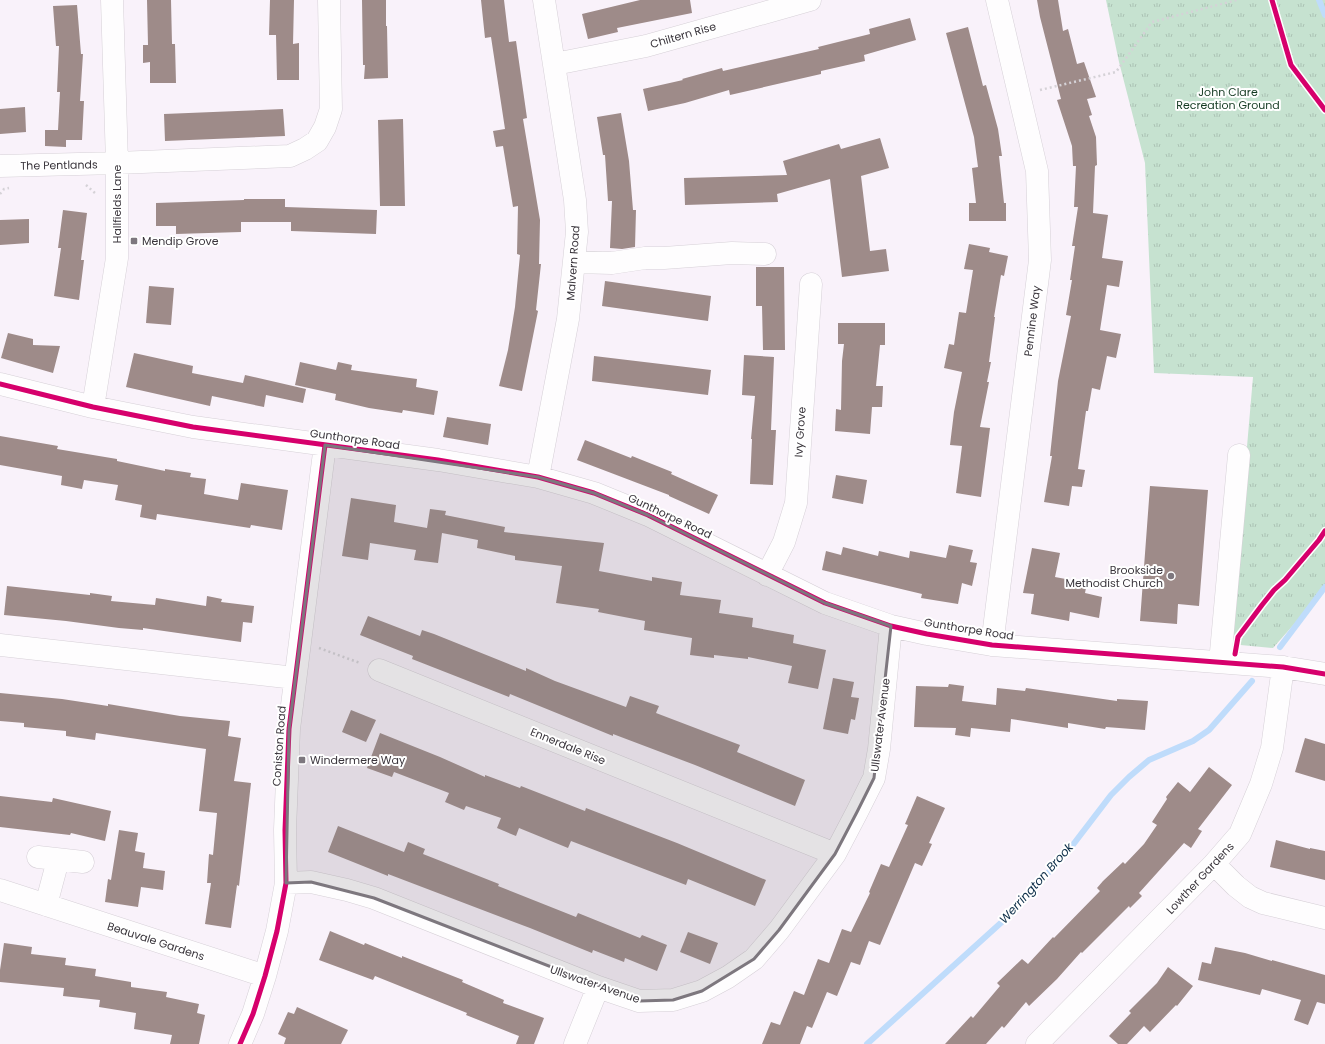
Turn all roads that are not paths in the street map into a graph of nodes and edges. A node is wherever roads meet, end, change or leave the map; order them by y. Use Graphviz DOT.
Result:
graph roads {
  1 [pos="112,0"];
  2 [pos="329,0"];
  3 [pos="544,0"];
  4 [pos="810,0"];
  5 [pos="997,0"];
  6 [pos="783,3"];
  7 [pos="555,64"];
  8 [pos="117,163"];
  9 [pos="0,166"];
  10 [pos="765,254"];
  11 [pos="574,262"];
  12 [pos="811,284"];
  13 [pos="0,384"];
  14 [pos="93,407"];
  15 [pos="325,445"];
  16 [pos="1239,455"];
  17 [pos="538,477"];
  18 [pos="767,575"];
  19 [pos="891,626"];
  20 [pos="0,645"];
  21 [pos="992,645"];
  22 [pos="1221,652"];
  23 [pos="1283,667"];
  24 [pos="379,670"];
  25 [pos="1325,674"];
  26 [pos="295,678"];
  27 [pos="835,854"];
  28 [pos="83,862"];
  29 [pos="1214,864"];
  30 [pos="286,883"];
  31 [pos="0,890"];
  32 [pos="46,905"];
  33 [pos="1325,918"];
  34 [pos="265,976"];
  35 [pos="598,987"];
  36 [pos="240,1044"];
  37 [pos="575,1044"];
  38 [pos="1037,1044"];
  1 -- 8 [label="street, Hallfields Lane"];
  2 -- 8 [label="street"];
  3 -- 7 [label="street, Malvern Road"];
  4 -- 6 [label="street, Chiltern Rise"];
  5 -- 21 [label="street, Pennine Way"];
  6 -- 7 [label="street, Chiltern Rise"];
  7 -- 11 [label="street, Malvern Road"];
  8 -- 9 [label="street, The Pentlands"];
  8 -- 14 [label="street, Hallfields Lane"];
  10 -- 11 [label="street"];
  11 -- 17 [label="street, Malvern Road"];
  12 -- 18 [label="street, Ivy Grove"];
  13 -- 14 [label="street, Gunthorpe Road"];
  14 -- 15 [label="street, Gunthorpe Road"];
  15 -- 17 [label="street, Gunthorpe Road"];
  15 -- 26 [label="street, Coniston Road"];
  16 -- 22 [label="street"];
  17 -- 18 [label="street, Gunthorpe Road"];
  18 -- 19 [label="street, Gunthorpe Road"];
  19 -- 21 [label="street, Gunthorpe Road"];
  19 -- 27 [label="street, Ullswater Avenue"];
  20 -- 26 [label="street"];
  21 -- 23 [label="street, Gunthorpe Road"];
  23 -- 25 [label="street, Gunthorpe Road"];
  23 -- 29 [label="street, Lowther Gardens"];
  24 -- 27 [label="street, Ennerdale Rise"];
  26 -- 30 [label="street, Coniston Road"];
  27 -- 35 [label="street, Ullswater Avenue"];
  28 -- 32 [label="street"];
  29 -- 33 [label="street"];
  29 -- 38 [label="street, Lowther Gardens"];
  30 -- 34 [label="street, Coniston Road"];
  30 -- 35 [label="street, Ullswater Avenue"];
  31 -- 32 [label="street, Beauvale Gardens"];
  32 -- 34 [label="street, Beauvale Gardens"];
  34 -- 36 [label="street, Coniston Road"];
  35 -- 37 [label="street"];
}
